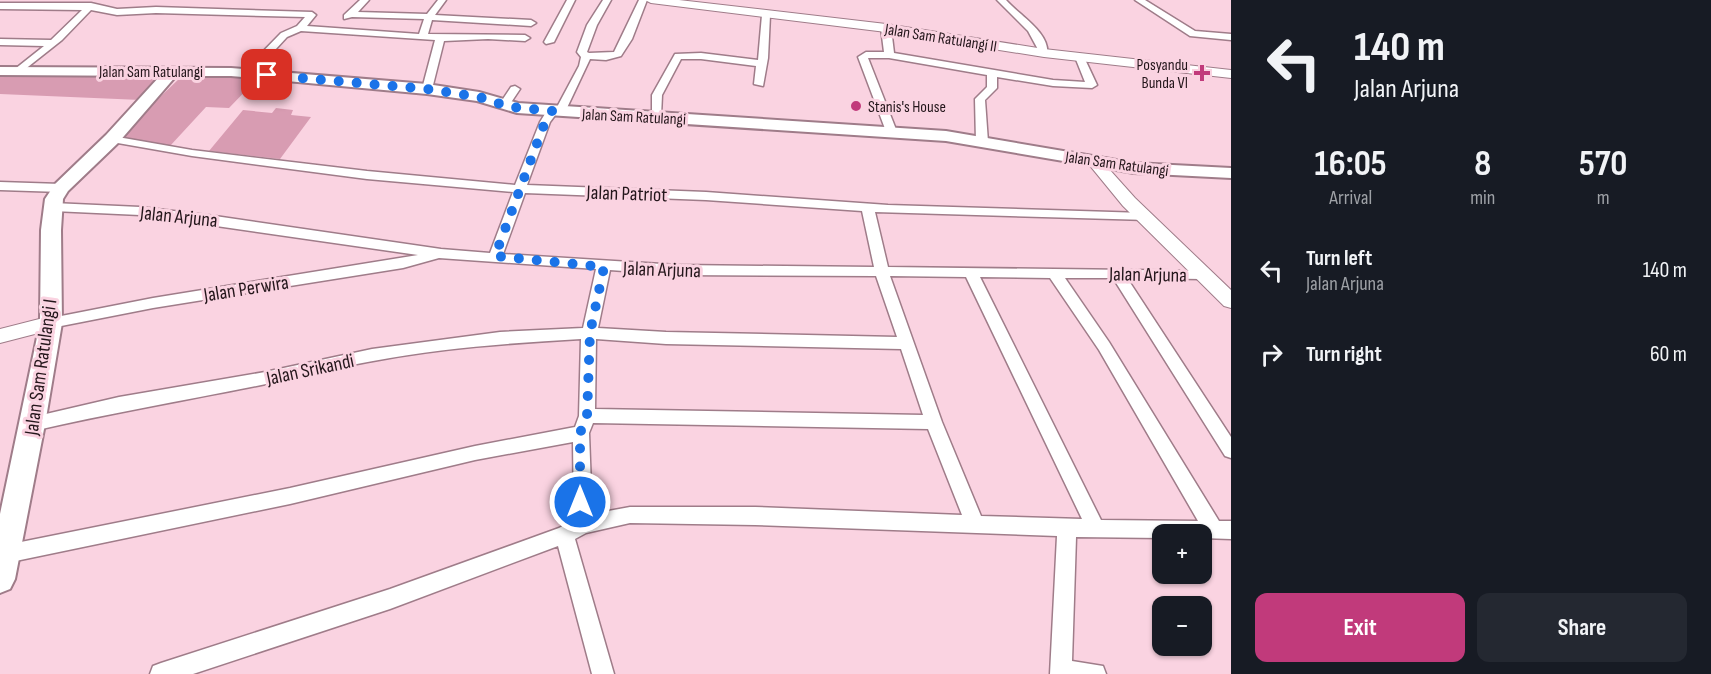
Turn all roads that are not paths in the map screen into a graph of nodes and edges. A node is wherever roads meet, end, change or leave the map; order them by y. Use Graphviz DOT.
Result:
graph roads {
  1 [pos="98,0"];
  2 [pos="226,0"];
  3 [pos="365,0"];
  4 [pos="442,0"];
  5 [pos="571,0"];
  6 [pos="607,0"];
  7 [pos="643,0"];
  8 [pos="651,0"];
  9 [pos="1001,0"];
  10 [pos="1139,0"];
  11 [pos="0,6"];
  12 [pos="88,9"];
  13 [pos="218,12"];
  14 [pos="351,14"];
  15 [pos="766,15"];
  16 [pos="429,17"];
  17 [pos="531,23"];
  18 [pos="300,28"];
  19 [pos="886,28"];
  20 [pos="334,30"];
  21 [pos="422,37"];
  22 [pos="1231,37"];
  23 [pos="440,38"];
  24 [pos="525,38"];
  25 [pos="0,42"];
  26 [pos="549,42"];
  27 [pos="52,43"];
  28 [pos="1044,53"];
  29 [pos="889,55"];
  30 [pos="586,56"];
  31 [pos="1080,57"];
  32 [pos="762,64"];
  33 [pos="0,71"];
  34 [pos="19,71"];
  35 [pos="172,71"];
  36 [pos="248,73"];
  37 [pos="992,73"];
  38 [pos="1231,74"];
  39 [pos="759,84"];
  40 [pos="427,89"];
  41 [pos="515,89"];
  42 [pos="504,105"];
  43 [pos="556,111"];
  44 [pos="656,116"];
  45 [pos="891,132"];
  46 [pos="112,139"];
  47 [pos="982,141"];
  48 [pos="1095,162"];
  49 [pos="1231,173"];
  50 [pos="0,186"];
  51 [pos="519,189"];
  52 [pos="57,197"];
  53 [pos="868,208"];
  54 [pos="1144,217"];
  55 [pos="441,254"];
  56 [pos="495,256"];
  57 [pos="604,267"];
  58 [pos="882,273"];
  59 [pos="971,273"];
  60 [pos="1117,273"];
  61 [pos="1055,274"];
  62 [pos="1203,274"];
  63 [pos="1231,301"];
  64 [pos="51,323"];
  65 [pos="590,333"];
  66 [pos="0,336"];
  67 [pos="905,343"];
  68 [pos="587,416"];
  69 [pos="934,422"];
  70 [pos="33,424"];
  71 [pos="580,433"];
  72 [pos="1231,452"];
  73 [pos="975,524"];
  74 [pos="583,525"];
  75 [pos="1067,528"];
  76 [pos="1096,529"];
  77 [pos="1222,530"];
  78 [pos="564,535"];
  79 [pos="6,554"];
  80 [pos="0,579"];
  81 [pos="1061,672"];
  82 [pos="161,674"];
  83 [pos="603,674"];
  84 [pos="1095,674"];
  1 -- 12 [label="street"];
  2 -- 13 [label="street"];
  3 -- 14 [label="street"];
  4 -- 16 [label="street"];
  5 -- 26 [label="street"];
  6 -- 30 [label="street"];
  7 -- 30 [label="street"];
  8 -- 15 [label="street, Jalan Sam Ratulangi II"];
  9 -- 28 [label="street"];
  10 -- 22 [label="street"];
  11 -- 12 [label="street"];
  12 -- 13 [label="street"];
  12 -- 27 [label="street"];
  13 -- 18 [label="street"];
  14 -- 16 [label="street"];
  14 -- 20 [label="street"];
  15 -- 19 [label="street, Jalan Sam Ratulangi II"];
  15 -- 32 [label="street"];
  16 -- 17 [label="street"];
  16 -- 21 [label="street"];
  18 -- 20 [label="street"];
  18 -- 36 [label="street"];
  19 -- 28 [label="street, Jalan Sam Ratulangi II"];
  19 -- 29 [label="street"];
  20 -- 21 [label="street"];
  21 -- 23 [label="street"];
  23 -- 24 [label="street"];
  23 -- 40 [label="street"];
  25 -- 27 [label="street"];
  27 -- 34 [label="street"];
  28 -- 31 [label="street, Jalan Sam Ratulangi II"];
  29 -- 37 [label="street"];
  29 -- 45 [label="street"];
  30 -- 43 [label="street"];
  31 -- 37 [label="street"];
  31 -- 38 [label="street, Jalan Sam Ratulangi II"];
  32 -- 39 [label="street"];
  32 -- 44 [label="street"];
  33 -- 34 [label="main road, Jalan Sam Ratulangi"];
  34 -- 35 [label="main road, Jalan Sam Ratulangi"];
  35 -- 36 [label="main road, Jalan Sam Ratulangi"];
  35 -- 46 [label="main road"];
  36 -- 40 [label="main road, Jalan Sam Ratulangi"];
  37 -- 47 [label="street"];
  40 -- 42 [label="main road, Jalan Sam Ratulangi"];
  41 -- 42 [label="street"];
  42 -- 43 [label="main road, Jalan Sam Ratulangi"];
  43 -- 44 [label="main road, Jalan Sam Ratulangi"];
  43 -- 51 [label="street"];
  44 -- 45 [label="main road, Jalan Sam Ratulangi"];
  45 -- 47 [label="main road, Jalan Sam Ratulangi"];
  46 -- 51 [label="street, Jalan Patriot"];
  46 -- 52 [label="main road"];
  47 -- 48 [label="main road, Jalan Sam Ratulangi"];
  48 -- 49 [label="main road, Jalan Sam Ratulangi"];
  48 -- 54 [label="street"];
  50 -- 52 [label="street, Jalan Arjuna"];
  51 -- 53 [label="street, Jalan Patriot"];
  51 -- 56 [label="street"];
  52 -- 55 [label="street, Jalan Arjuna"];
  52 -- 64 [label="main road, Jalan Sam Ratulangi I"];
  53 -- 54 [label="street, Jalan Patriot"];
  53 -- 58 [label="street"];
  54 -- 62 [label="street"];
  55 -- 56 [label="street, Jalan Arjuna"];
  55 -- 64 [label="street, Jalan Perwira"];
  56 -- 57 [label="street, Jalan Arjuna"];
  57 -- 58 [label="street, Jalan Arjuna"];
  57 -- 65 [label="street"];
  58 -- 59 [label="street, Jalan Arjuna"];
  58 -- 67 [label="street"];
  59 -- 61 [label="street, Jalan Arjuna"];
  59 -- 76 [label="street"];
  60 -- 61 [label="street, Jalan Arjuna"];
  60 -- 62 [label="street, Jalan Arjuna"];
  60 -- 72 [label="street"];
  61 -- 77 [label="street"];
  62 -- 63 [label="street"];
  64 -- 66 [label="street"];
  64 -- 70 [label="main road, Jalan Sam Ratulangi I"];
  65 -- 67 [label="street, Jalan Srikandi"];
  65 -- 68 [label="street"];
  65 -- 70 [label="street, Jalan Srikandi"];
  67 -- 69 [label="street"];
  68 -- 69 [label="street"];
  68 -- 71 [label="street"];
  69 -- 73 [label="street"];
  70 -- 79 [label="main road, Jalan Sam Ratulangi I"];
  71 -- 74 [label="street"];
  71 -- 79 [label="street"];
  73 -- 74 [label="street"];
  73 -- 75 [label="street"];
  74 -- 78 [label="street"];
  75 -- 76 [label="street"];
  75 -- 81 [label="street"];
  76 -- 77 [label="street"];
  78 -- 82 [label="street"];
  78 -- 83 [label="street"];
  79 -- 80 [label="main road, Jalan Sam Ratulangi I"];
  81 -- 84 [label="street"];
}
